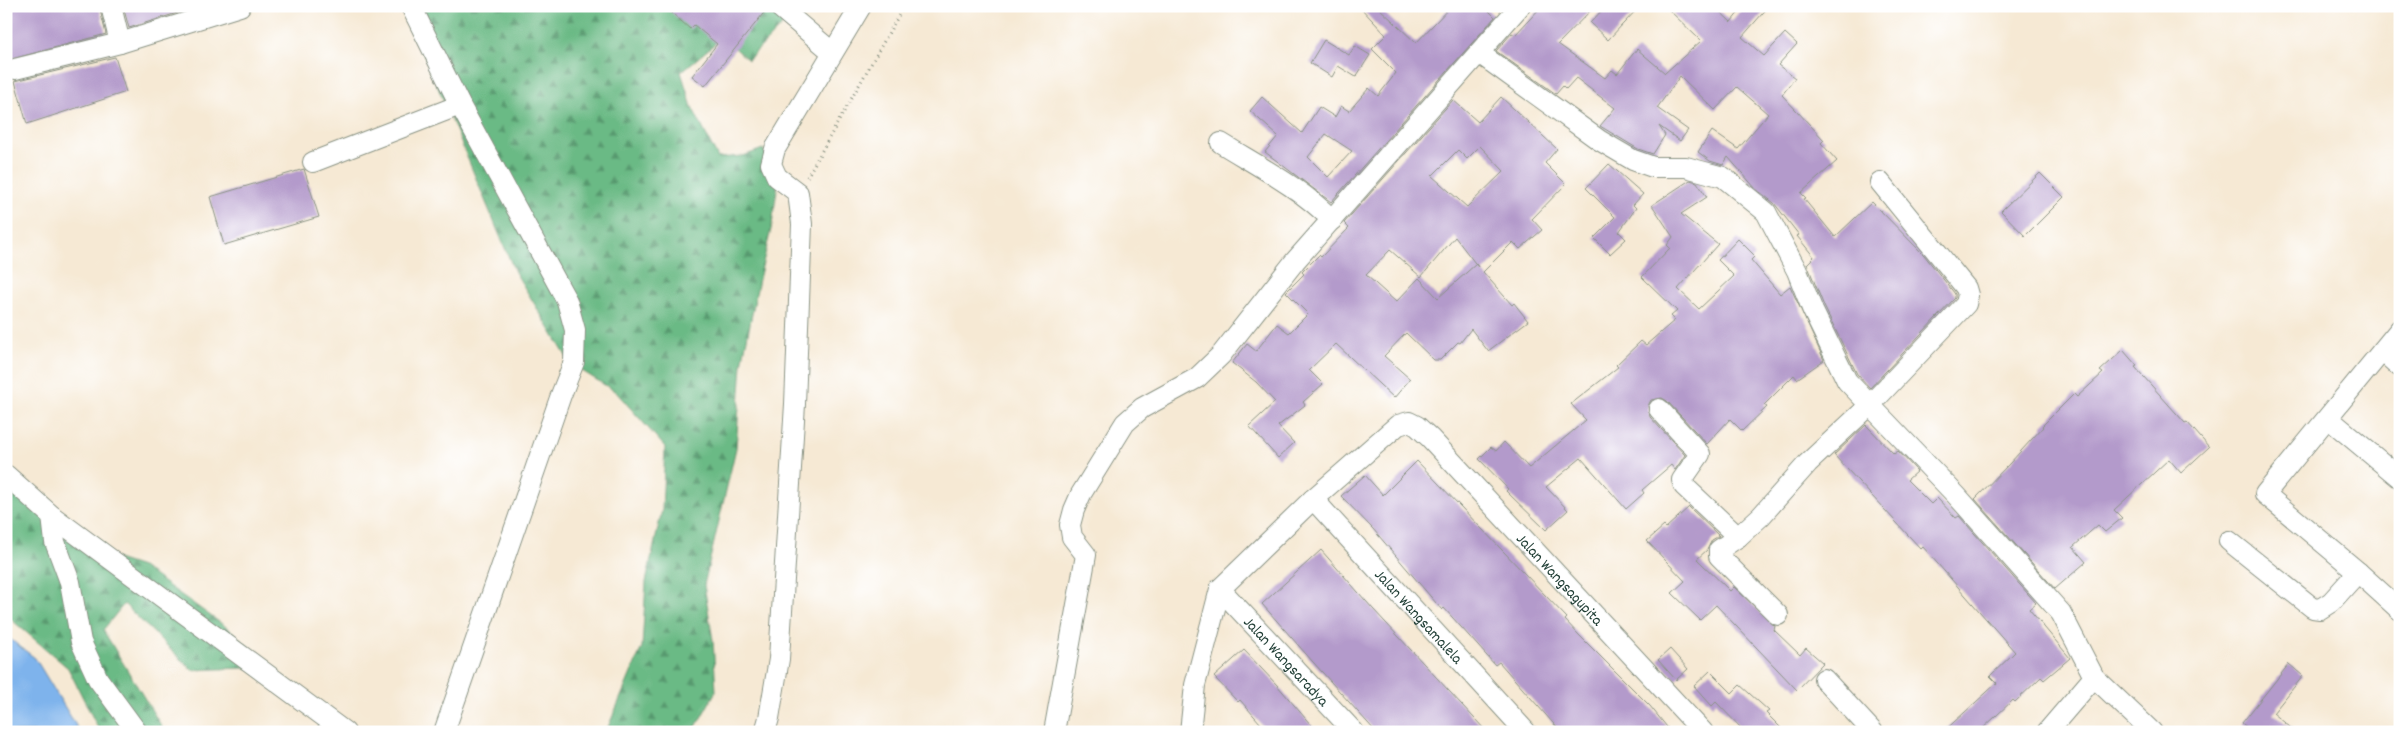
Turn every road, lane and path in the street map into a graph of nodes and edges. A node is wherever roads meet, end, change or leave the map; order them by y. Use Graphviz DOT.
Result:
graph roads {
  1 [pos="111,6"];
  2 [pos="240,6"];
  3 [pos="411,6"];
  4 [pos="778,6"];
  5 [pos="861,6"];
  6 [pos="904,6"];
  7 [pos="1520,6"];
  8 [pos="120,43"];
  9 [pos="832,52"];
  10 [pos="1479,53"];
  11 [pos="15,69"];
  12 [pos="460,105"];
  13 [pos="1221,143"];
  14 [pos="313,162"];
  15 [pos="1880,182"];
  16 [pos="798,193"];
  17 [pos="1332,220"];
  18 [pos="2400,329"];
  19 [pos="2382,351"];
  20 [pos="2400,367"];
  21 [pos="1869,406"];
  22 [pos="1659,409"];
  23 [pos="2328,418"];
  24 [pos="6,475"];
  25 [pos="2400,478"];
  26 [pos="1313,499"];
  27 [pos="52,516"];
  28 [pos="1738,538"];
  29 [pos="2229,541"];
  30 [pos="2358,572"];
  31 [pos="1220,589"];
  32 [pos="2400,610"];
  33 [pos="1778,615"];
  34 [pos="1824,679"];
  35 [pos="2088,683"];
  36 [pos="137,732"];
  37 [pos="345,732"];
  38 [pos="444,732"];
  39 [pos="765,732"];
  40 [pos="1054,732"];
  41 [pos="1190,732"];
  42 [pos="1354,732"];
  43 [pos="1526,732"];
  44 [pos="1703,732"];
  45 [pos="1873,732"];
  46 [pos="2047,732"];
  47 [pos="2152,732"];
  1 -- 8 [label="street"];
  2 -- 8 [label="street"];
  3 -- 12 [label="street"];
  4 -- 9 [label="street"];
  5 -- 9 [label="street"];
  6 -- 16 [label="path"];
  7 -- 10 [label="street"];
  8 -- 11 [label="street"];
  9 -- 16 [label="street"];
  10 -- 17 [label="street"];
  10 -- 21 [label="street"];
  12 -- 14 [label="street"];
  12 -- 38 [label="street"];
  13 -- 17 [label="street"];
  15 -- 21 [label="street"];
  16 -- 39 [label="street"];
  17 -- 40 [label="street"];
  18 -- 19 [label="street"];
  19 -- 20 [label="street"];
  19 -- 23 [label="street"];
  21 -- 28 [label="street"];
  21 -- 35 [label="street"];
  22 -- 28 [label="street"];
  23 -- 25 [label="street"];
  23 -- 30 [label="street"];
  24 -- 27 [label="street"];
  26 -- 31 [label="street"];
  26 -- 43 [label="street, Jalan Wangsamalela"];
  26 -- 44 [label="street, Jalan Wangsagupita"];
  27 -- 36 [label="street"];
  27 -- 37 [label="street"];
  28 -- 33 [label="street"];
  29 -- 30 [label="street"];
  30 -- 32 [label="street"];
  31 -- 41 [label="street"];
  31 -- 42 [label="street, Jalan Wangsaradya"];
  34 -- 45 [label="street"];
  35 -- 46 [label="street"];
  35 -- 47 [label="street"];
}
